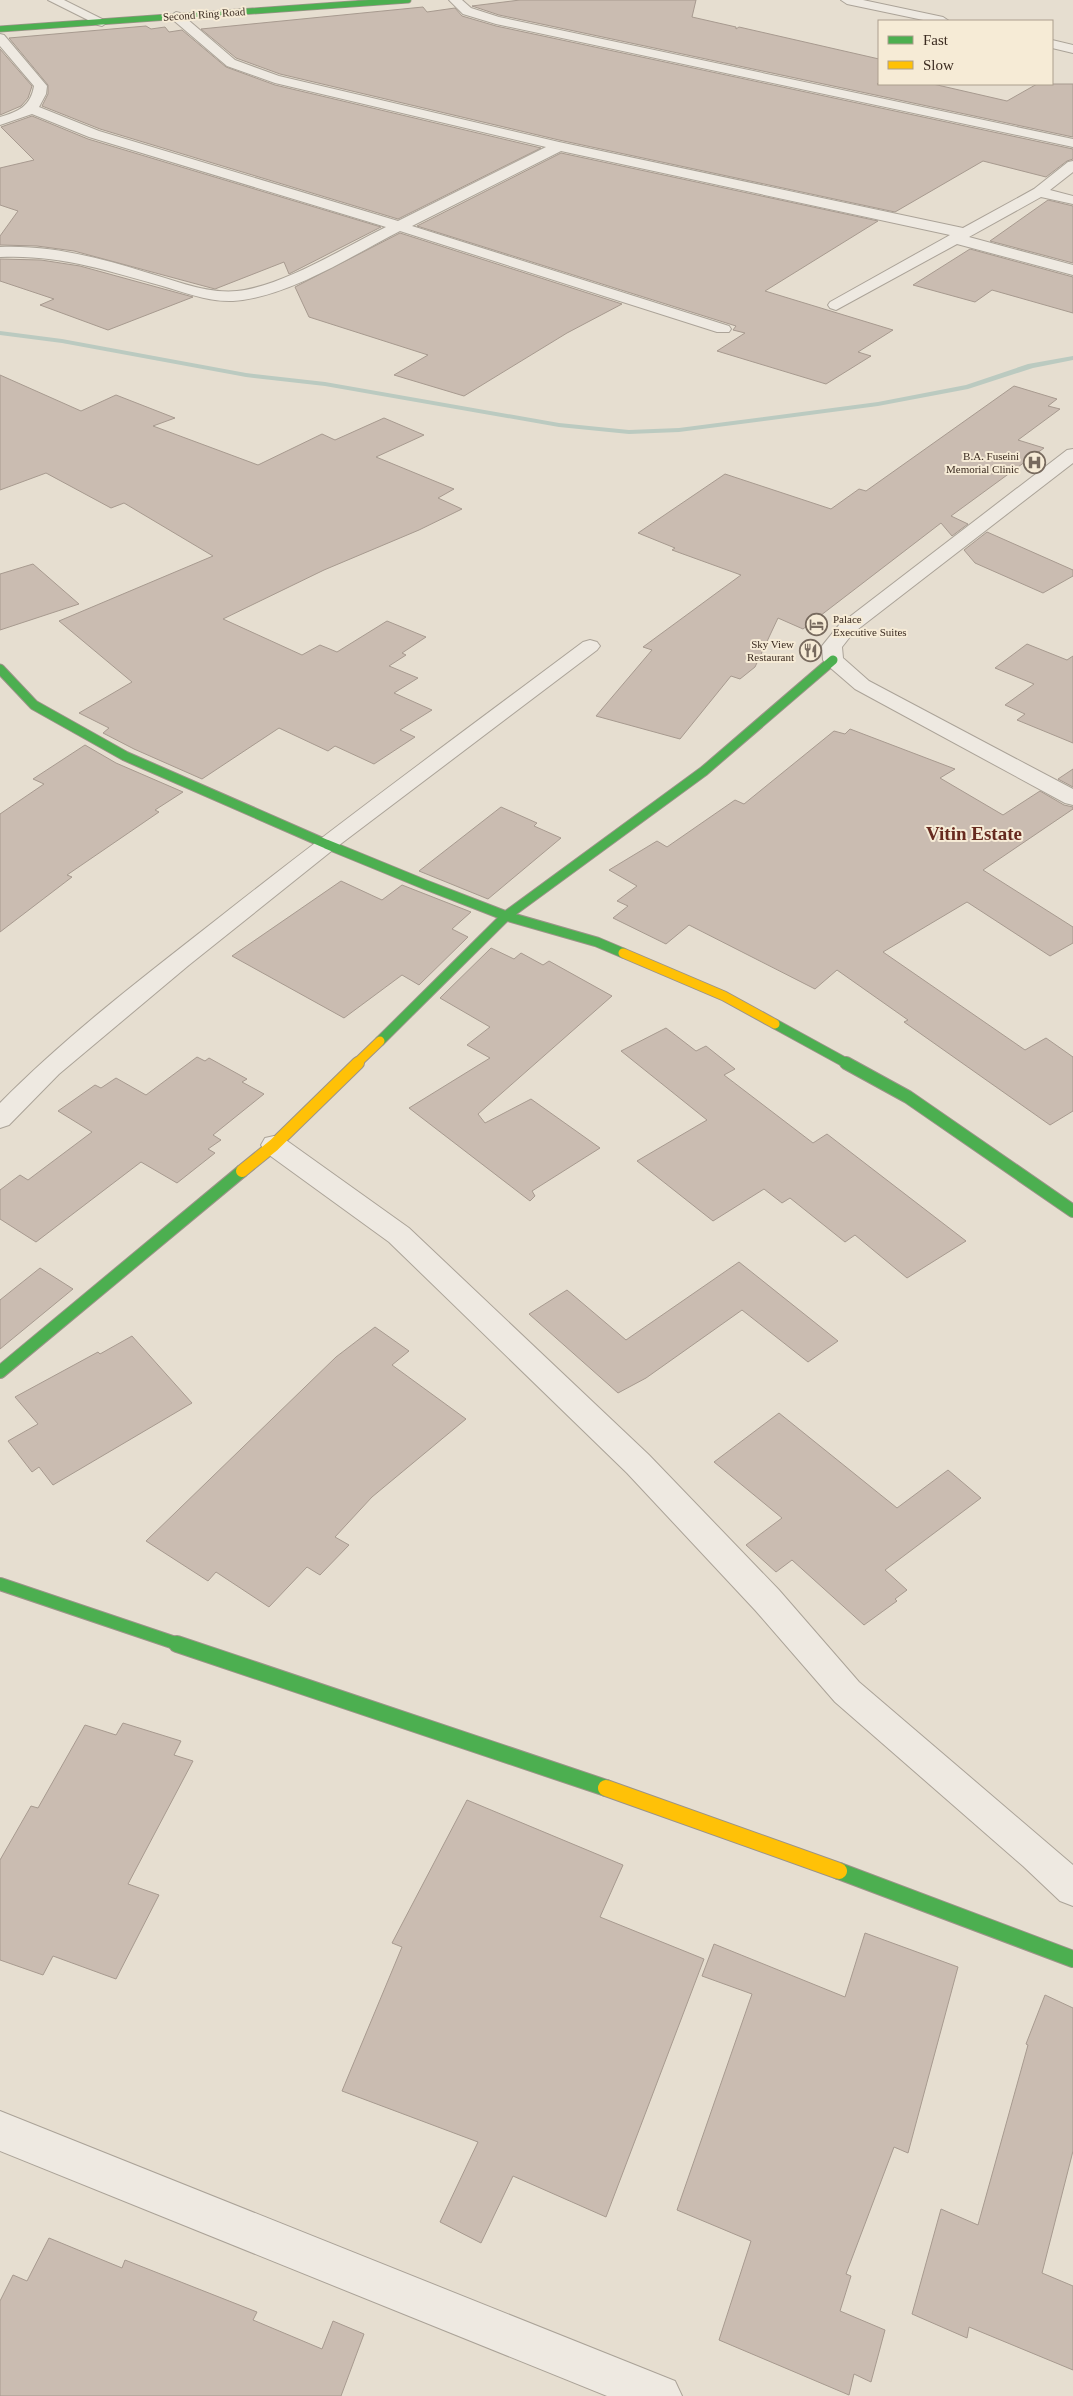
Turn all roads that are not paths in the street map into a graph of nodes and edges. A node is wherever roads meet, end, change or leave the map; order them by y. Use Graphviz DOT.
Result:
graph roads {
  1 [pos="54,0"];
  2 [pos="408,0"];
  3 [pos="455,0"];
  4 [pos="847,0"];
  5 [pos="311,3"];
  6 [pos="176,16"];
  7 [pos="938,20"];
  8 [pos="102,22"];
  9 [pos="0,29"];
  10 [pos="0,38"];
  11 [pos="1053,44"];
  12 [pos="1073,49"];
  13 [pos="31,109"];
  14 [pos="0,121"];
  15 [pos="1073,143"];
  16 [pos="559,146"];
  17 [pos="1073,165"];
  18 [pos="1039,192"];
  19 [pos="1073,200"];
  20 [pos="398,226"];
  21 [pos="958,235"];
  22 [pos="0,252"];
  23 [pos="1073,270"];
  24 [pos="836,305"];
  25 [pos="723,329"];
  26 [pos="1073,454"];
  27 [pos="590,646"];
  28 [pos="833,660"];
  29 [pos="0,668"];
  30 [pos="1073,798"];
  31 [pos="326,844"];
  32 [pos="506,916"];
  33 [pos="0,1119"];
  34 [pos="274,1145"];
  35 [pos="1073,1210"];
  36 [pos="0,1372"];
  37 [pos="0,1584"];
  38 [pos="1073,1889"];
  39 [pos="1073,1959"];
  40 [pos="0,2131"];
  41 [pos="660,2396"];
  1 -- 8 [label="street"];
  2 -- 5 [label="street, Second Ring Road"];
  3 -- 15 [label="street"];
  4 -- 7 [label="street"];
  5 -- 6 [label="street, Second Ring Road"];
  6 -- 8 [label="street, Second Ring Road"];
  6 -- 16 [label="street"];
  8 -- 9 [label="street, Second Ring Road"];
  10 -- 13 [label="street"];
  11 -- 12 [label="street"];
  13 -- 14 [label="street"];
  13 -- 20 [label="street"];
  16 -- 20 [label="street"];
  16 -- 21 [label="street"];
  17 -- 18 [label="street"];
  18 -- 19 [label="street"];
  18 -- 21 [label="street"];
  20 -- 22 [label="street"];
  20 -- 25 [label="street"];
  21 -- 23 [label="street"];
  21 -- 24 [label="street"];
  26 -- 28 [label="street"];
  27 -- 31 [label="street"];
  28 -- 30 [label="street"];
  28 -- 32 [label="street"];
  29 -- 31 [label="street"];
  31 -- 32 [label="street"];
  31 -- 33 [label="street"];
  32 -- 34 [label="street"];
  32 -- 35 [label="street"];
  34 -- 36 [label="street"];
  34 -- 38 [label="street"];
  37 -- 39 [label="street"];
  40 -- 41 [label="street"];
}
